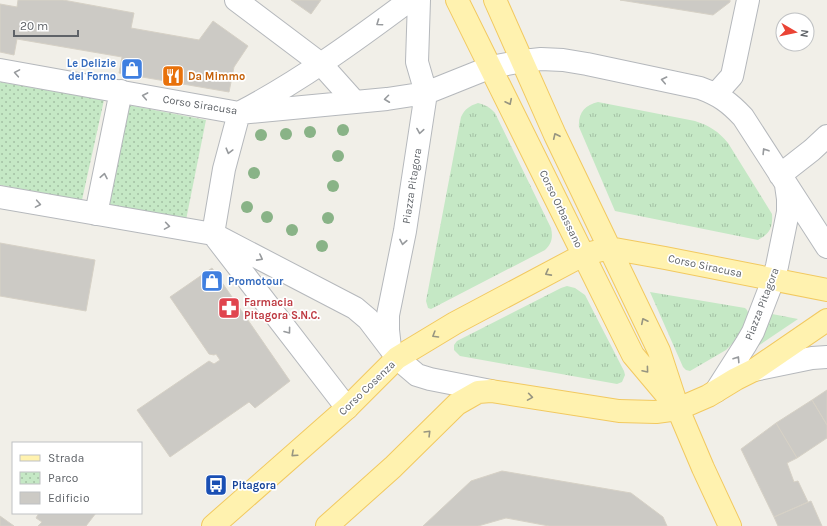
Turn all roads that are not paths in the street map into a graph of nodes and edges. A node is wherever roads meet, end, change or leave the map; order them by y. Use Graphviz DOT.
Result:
graph roads {
  1 [pos="236,0"];
  2 [pos="410,0"];
  3 [pos="419,0"];
  4 [pos="457,0"];
  5 [pos="495,0"];
  6 [pos="748,0"];
  7 [pos="523,61"];
  8 [pos="321,64"];
  9 [pos="491,67"];
  10 [pos="0,70"];
  11 [pos="120,91"];
  12 [pos="426,93"];
  13 [pos="716,94"];
  14 [pos="355,102"];
  15 [pos="239,113"];
  16 [pos="827,136"];
  17 [pos="783,180"];
  18 [pos="0,197"];
  19 [pos="804,212"];
  20 [pos="96,214"];
  21 [pos="827,221"];
  22 [pos="213,234"];
  23 [pos="827,247"];
  24 [pos="609,248"];
  25 [pos="583,255"];
  26 [pos="773,280"];
  27 [pos="827,290"];
  28 [pos="827,320"];
  29 [pos="394,353"];
  30 [pos="827,357"];
  31 [pos="754,370"];
  32 [pos="491,391"];
  33 [pos="716,391"];
  34 [pos="347,408"];
  35 [pos="678,409"];
  36 [pos="331,524"];
  37 [pos="213,526"];
  38 [pos="730,526"];
  1 -- 8 [label="street"];
  2 -- 8 [label="street, one-way"];
  3 -- 12 [label="street"];
  4 -- 9 [label="main road, Corso Orbassano"];
  5 -- 7 [label="main road, Corso Orbassano"];
  6 -- 13 [label="street"];
  7 -- 9 [label="street, Piazza Pitagora"];
  13 -- 7 [label="street, Piazza Pitagora, one-way"];
  24 -- 7 [label="main road, Corso Orbassano, one-way"];
  8 -- 14 [label="street"];
  8 -- 15 [label="street"];
  9 -- 12 [label="street, Piazza Pitagora"];
  9 -- 25 [label="main road, Corso Orbassano, one-way"];
  11 -- 10 [label="street, Corso Siracusa, one-way"];
  15 -- 11 [label="street, Corso Siracusa, one-way"];
  20 -- 11 [label="street, one-way"];
  12 -- 14 [label="street, Corso Siracusa, one-way"];
  12 -- 29 [label="street, Piazza Pitagora, one-way"];
  17 -- 13 [label="street, Piazza Pitagora, one-way"];
  14 -- 15 [label="street, Corso Siracusa"];
  15 -- 22 [label="street, one-way"];
  16 -- 17 [label="street"];
  17 -- 19 [label="street, Piazza Pitagora"];
  17 -- 26 [label="street, Piazza Pitagora"];
  18 -- 20 [label="street, one-way"];
  19 -- 21 [label="street"];
  19 -- 23 [label="street, Piazza Pitagora"];
  20 -- 22 [label="street, one-way"];
  22 -- 29 [label="street, one-way"];
  22 -- 34 [label="street, one-way"];
  24 -- 25 [label="main road, Corso Siracusa"];
  24 -- 26 [label="main road, Corso Siracusa"];
  35 -- 24 [label="main road, Corso Orbassano, one-way"];
  25 -- 29 [label="main road, Corso Cosenza, one-way"];
  25 -- 35 [label="main road, Corso Orbassano, one-way"];
  26 -- 27 [label="main road, Corso Siracusa"];
  33 -- 26 [label="street, Piazza Pitagora, one-way"];
  28 -- 31 [label="main road"];
  29 -- 32 [label="street"];
  29 -- 34 [label="main road, Corso Cosenza"];
  30 -- 31 [label="street"];
  31 -- 33 [label="main road"];
  32 -- 35 [label="main road, one-way"];
  36 -- 32 [label="main road, one-way"];
  33 -- 35 [label="main road"];
  34 -- 37 [label="main road, Corso Cosenza, one-way"];
  35 -- 38 [label="main road, Corso Orbassano"];
}
